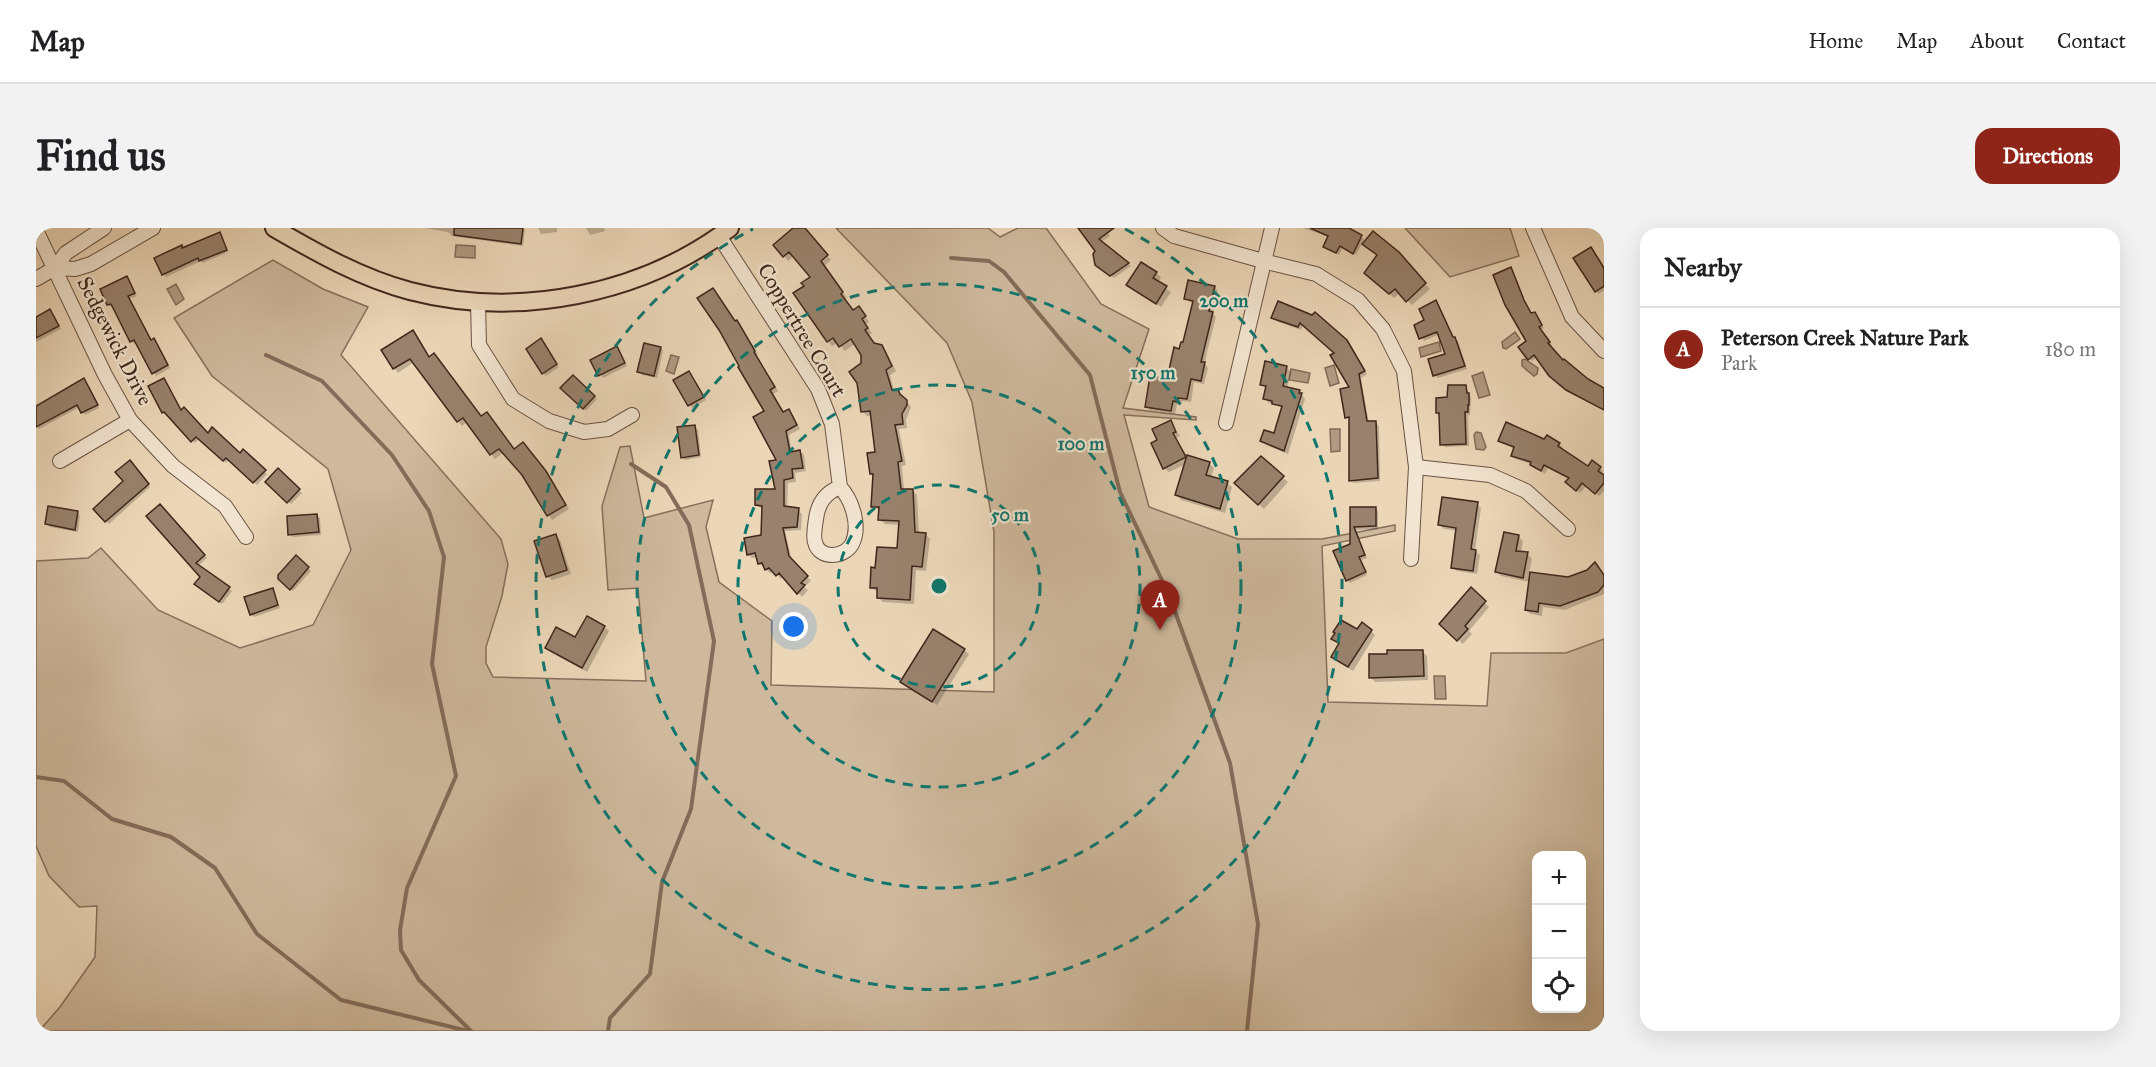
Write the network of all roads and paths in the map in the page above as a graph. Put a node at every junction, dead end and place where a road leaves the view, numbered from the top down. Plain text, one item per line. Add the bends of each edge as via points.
1 (104, 228) edge
2 (153, 228) edge
3 (274, 228) edge
4 (1163, 228) edge
5 (1272, 228) edge
6 (1533, 228) edge
7 (36, 230) edge
8 (724, 232) edge
9 (1263, 261) junction
10 (55, 268) junction
11 (36, 279) edge
12 (478, 302) junction
13 (1604, 351) edge
14 (632, 415) dead end
15 (130, 420) junction
16 (1226, 423) dead end
17 (60, 461) dead end
18 (1416, 467) junction
19 (840, 487) junction
20 (1568, 529) dead end
21 (246, 537) dead end
22 (1411, 560) dead end

1 - 10 street via 66,253
2 - 10 street via 91,264 75,269
3 - 12 main road via 358,272 409,290
4 - 9 street via 1174,236
5 - 9 street
6 - 13 street via 1572,317
7 - 10 street, Sedgewick Drive
8 - 12 main road via 676,262 598,291 544,299
8 - 19 street, Coppertree Court via 818,389 832,424
9 - 16 street
9 - 18 street via 1316,274 1358,300 1383,329 1404,371
10 - 11 street
10 - 15 street, Sedgewick Drive
12 - 14 street via 479,345 513,399 549,421 584,432 608,429
15 - 17 street
15 - 21 street, Sedgewick Drive via 173,466 225,506
18 - 20 street via 1490,475 1526,491
18 - 22 street
19 - 19 street, Coppertree Court via 819,504 816,518 815,543 826,555 840,554 854,537 851,504

